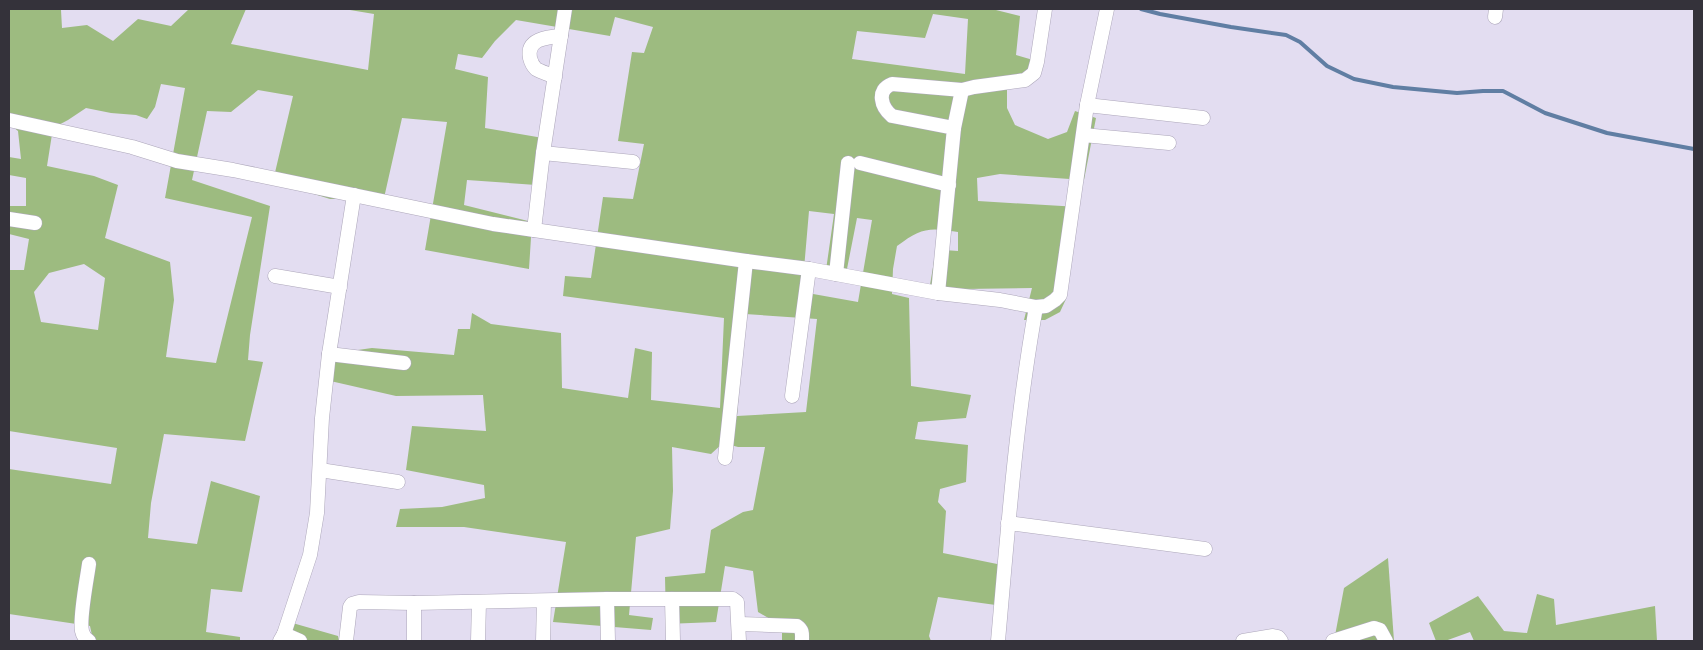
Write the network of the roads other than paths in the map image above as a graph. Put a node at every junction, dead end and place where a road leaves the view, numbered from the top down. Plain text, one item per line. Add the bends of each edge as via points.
1 (565, 9) edge
2 (1045, 9) edge
3 (1106, 9) edge
4 (561, 36) junction
5 (555, 77) junction
6 (962, 90) junction
7 (1087, 105) junction
8 (1204, 118) dead end
9 (9, 120) edge
10 (954, 128) junction
11 (1083, 135) junction
12 (1169, 142) dead end
13 (543, 153) junction
14 (633, 162) dead end
15 (949, 185) junction
16 (354, 195) junction
17 (9, 219) edge
18 (35, 223) dead end
19 (534, 230) junction
20 (746, 261) junction
21 (810, 269) junction
22 (836, 274) junction
23 (275, 276) dead end
24 (340, 287) junction
25 (938, 293) junction
26 (1036, 307) junction
27 (329, 354) junction
28 (404, 363) dead end
29 (792, 396) dead end
30 (725, 458) dead end
31 (320, 470) junction
32 (398, 482) dead end
33 (1008, 523) junction
34 (1205, 549) dead end
35 (89, 564) dead end
36 (607, 599) junction
37 (672, 599) junction
38 (544, 601) junction
39 (479, 602) junction
40 (414, 603) junction
41 (740, 624) junction
42 (282, 638) edge
43 (89, 641) edge
44 (300, 641) edge
45 (346, 641) edge
46 (414, 641) edge
47 (478, 641) edge
48 (543, 641) edge
49 (608, 641) edge
50 (673, 641) edge
51 (740, 641) edge
52 (802, 641) edge
53 (998, 641) edge
54 (1243, 641) edge
55 (1282, 641) edge
56 (1333, 641) edge
57 (1386, 641) edge

1 - 4 street
2 - 6 street via 1034,73 1025,80
3 - 7 street
4 - 5 street
4 - 5 street via 536,41 529,54 535,68
5 - 13 street
6 - 10 street
6 - 10 street via 892,84 882,92 886,112 892,116
7 - 8 street
7 - 11 street
9 - 16 street via 132,147 177,161
10 - 15 street
11 - 12 street
11 - 26 street via 1060,294 1046,306
13 - 14 street
13 - 19 street
15 - 22 street via 854,163
15 - 25 street
16 - 19 street
16 - 24 street
17 - 18 street
19 - 20 street
20 - 21 street
20 - 30 street
21 - 22 street
21 - 29 street
22 - 25 street
23 - 24 street
24 - 27 street
25 - 26 street
26 - 33 street via 1022,391
27 - 28 street
27 - 31 street
31 - 32 street
31 - 42 street via 318,513 310,555
33 - 34 street
33 - 53 street
35 - 43 street via 82,632
36 - 37 street
36 - 38 street
36 - 49 street
37 - 41 street via 733,599 737,602
37 - 50 street
38 - 39 street
38 - 48 street
39 - 40 street
39 - 47 street
40 - 45 street via 352,604
40 - 46 street
41 - 51 street
41 - 52 street via 797,626 801,629
42 - 44 street
54 - 55 street via 1273,636
56 - 57 street via 1374,628 1380,630

